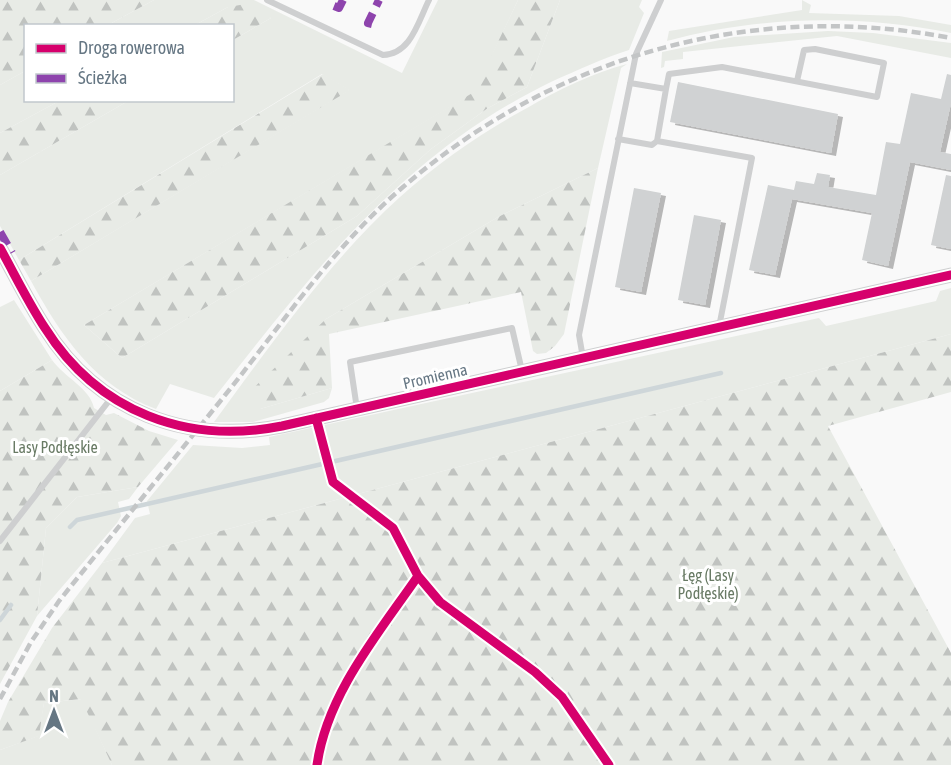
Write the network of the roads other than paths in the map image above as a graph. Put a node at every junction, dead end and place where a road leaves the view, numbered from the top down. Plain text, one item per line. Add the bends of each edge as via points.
1 (267, 0) edge
2 (429, 0) edge
3 (661, 0) edge
4 (797, 81) junction
5 (630, 82) junction
6 (666, 89) junction
7 (618, 139) junction
8 (657, 141) junction
9 (0, 248) edge
10 (951, 275) edge
11 (719, 328) junction
12 (583, 358) junction
13 (522, 372) junction
14 (112, 396) junction
15 (357, 409) junction
16 (316, 418) junction
17 (358, 502) dead end
18 (0, 542) edge

1 - 2 lane via 382,55 393,55 409,41
3 - 5 lane via 636,54
4 - 4 lane via 877,97 884,63 804,50
4 - 6 lane via 722,67 669,74
5 - 6 lane
5 - 7 lane
6 - 8 lane
7 - 8 lane via 652,145
7 - 12 lane via 579,335
8 - 11 lane via 752,158
9 - 14 street, Promienna via 45,329 74,365
10 - 11 street, Promienna
11 - 12 street, Promienna
12 - 13 street, Promienna
13 - 15 street, Promienna
13 - 15 lane via 512,328 350,362
14 - 16 street, Promienna via 154,419 210,432 262,430
14 - 18 lane
15 - 16 street, Promienna
16 - 17 lane via 333,482

